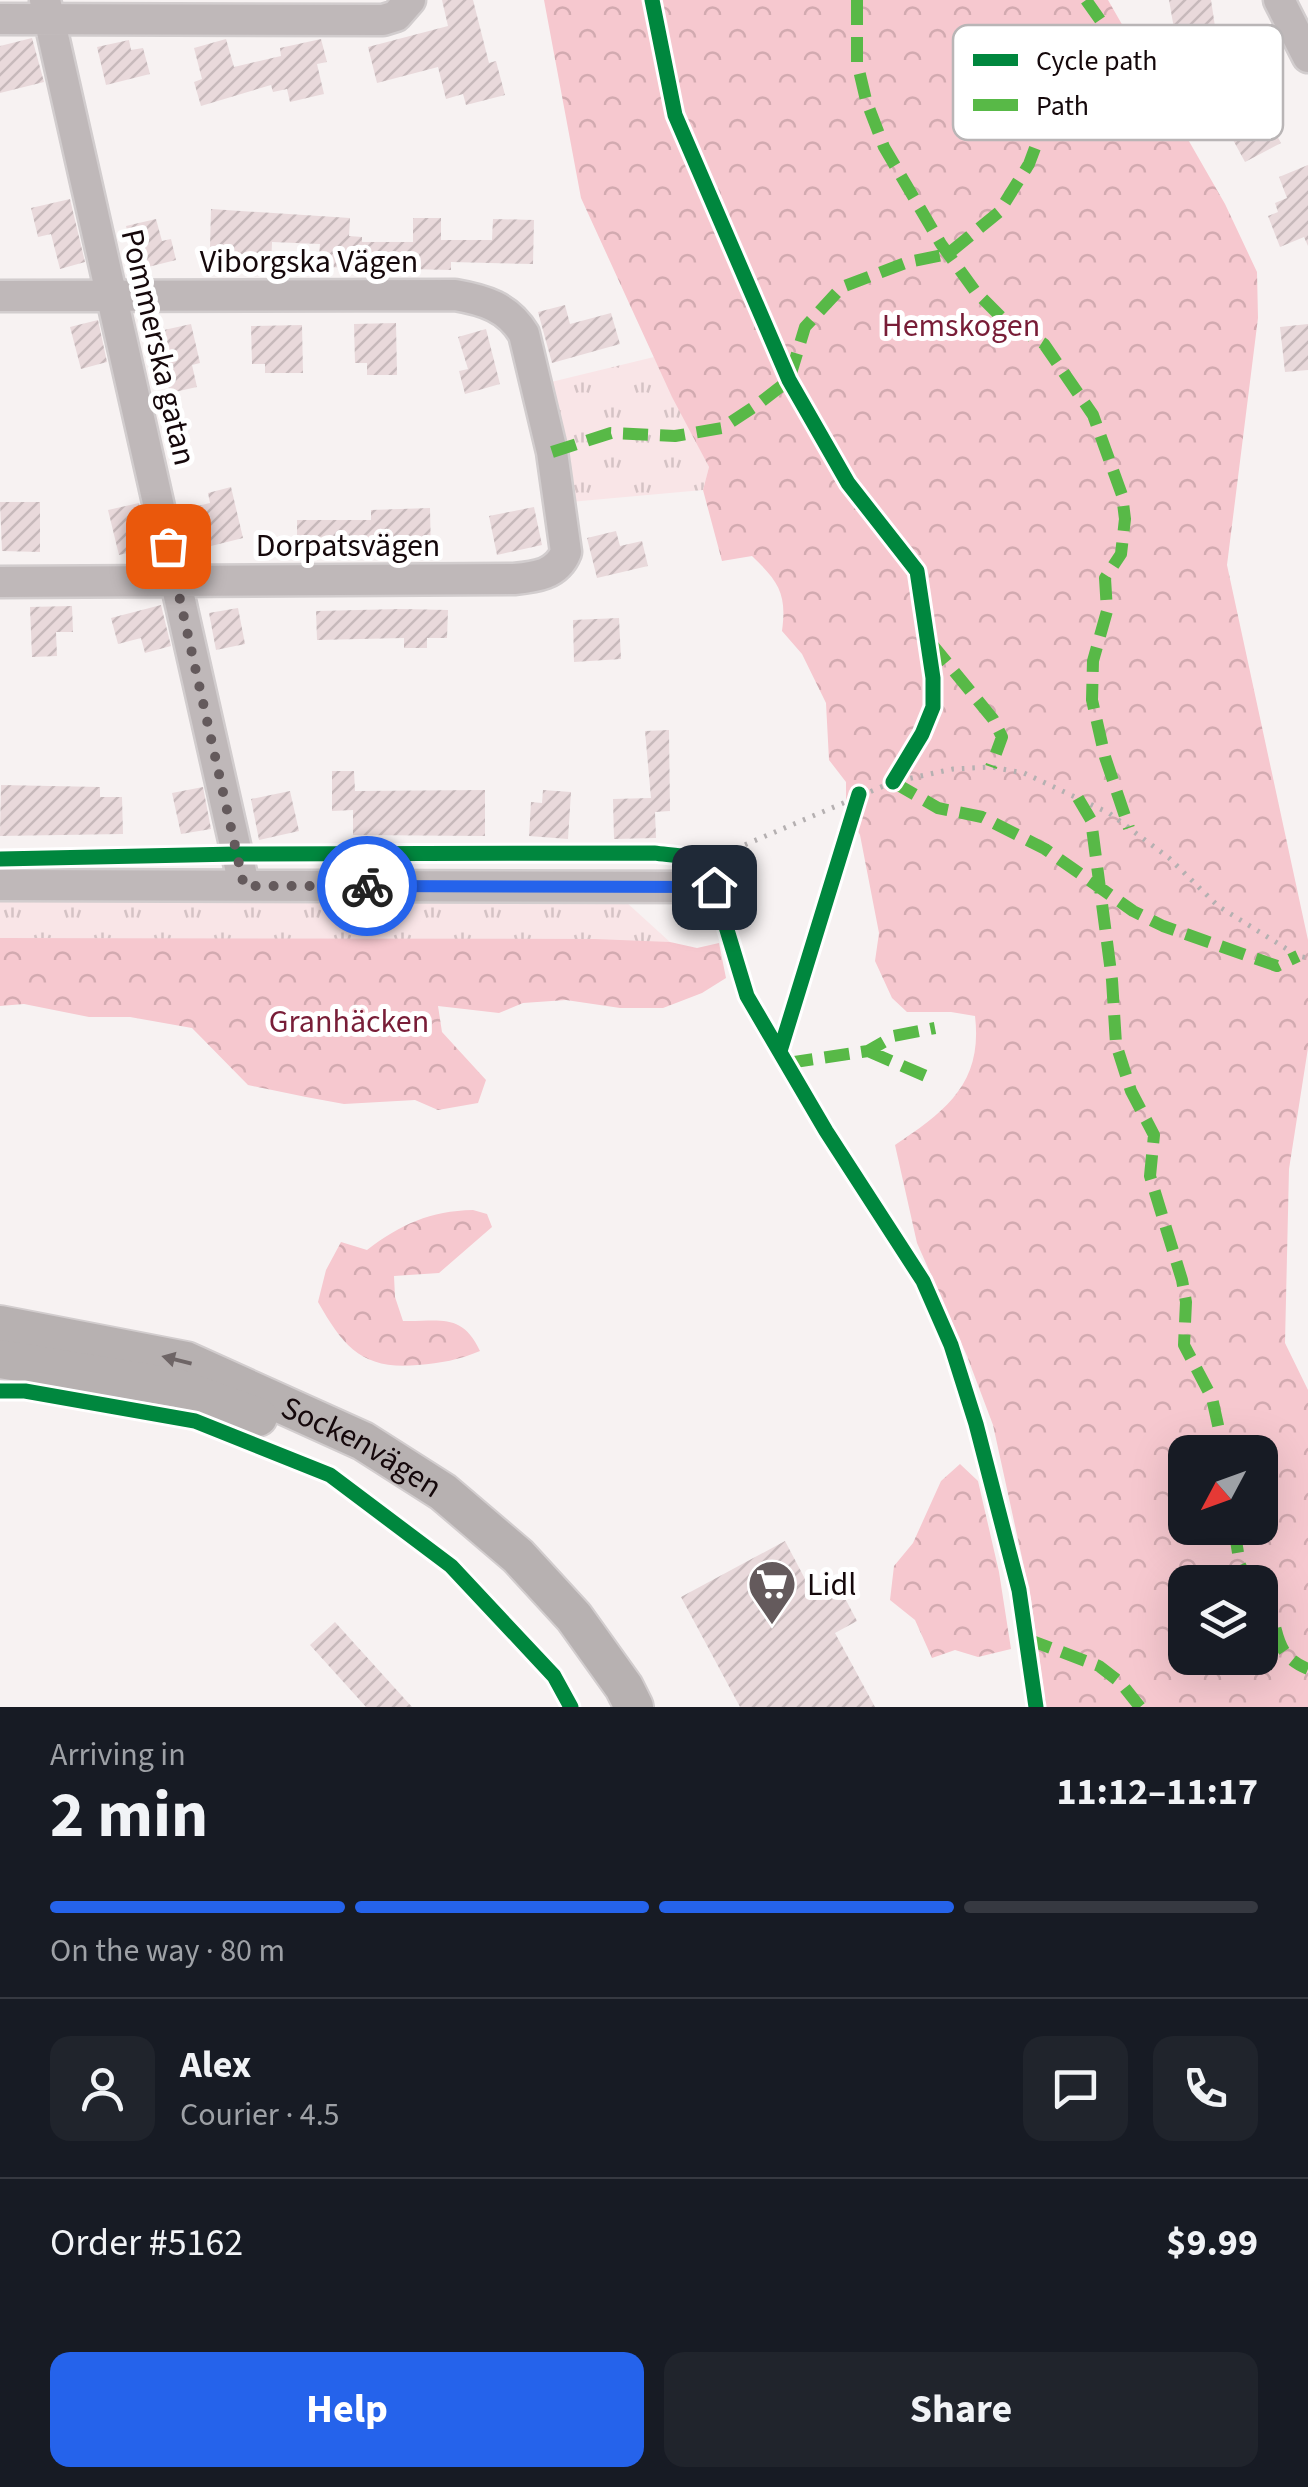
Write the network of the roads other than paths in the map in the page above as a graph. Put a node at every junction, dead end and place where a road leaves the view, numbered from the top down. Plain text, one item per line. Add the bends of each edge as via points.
1 (410, 0) edge
2 (1279, 0) edge
3 (48, 10) edge
4 (0, 19) edge
5 (1308, 57) edge
6 (0, 296) edge
7 (112, 296) junction
8 (566, 552) joint
9 (0, 582) edge
10 (176, 582) junction
11 (708, 870) road end
12 (0, 884) edge
13 (244, 886) junction
14 (0, 1325) edge
15 (0, 1358) edge
16 (607, 1707) edge
17 (634, 1707) edge

1 - 3 street via 383,20
2 - 5 street
3 - 4 street
3 - 7 street, Pommerska gatan
6 - 7 street, Viborgska Vägen
7 - 8 street, Viborgska Vägen via 456,295 497,306 524,334 552,452
7 - 10 street, Pommerska gatan
8 - 10 street, Dorpatsvägen via 540,577
9 - 10 street, Dorpatsvägen
10 - 13 street, Pommerska gatan
11 - 13 street
12 - 13 street
17 -> 14 main road, Sockenvägen via 574,1616 518,1556 443,1492 363,1441 186,1361
15 - 16 main road, Sockenvägen via 178,1388 368,1468 499,1570 559,1635

